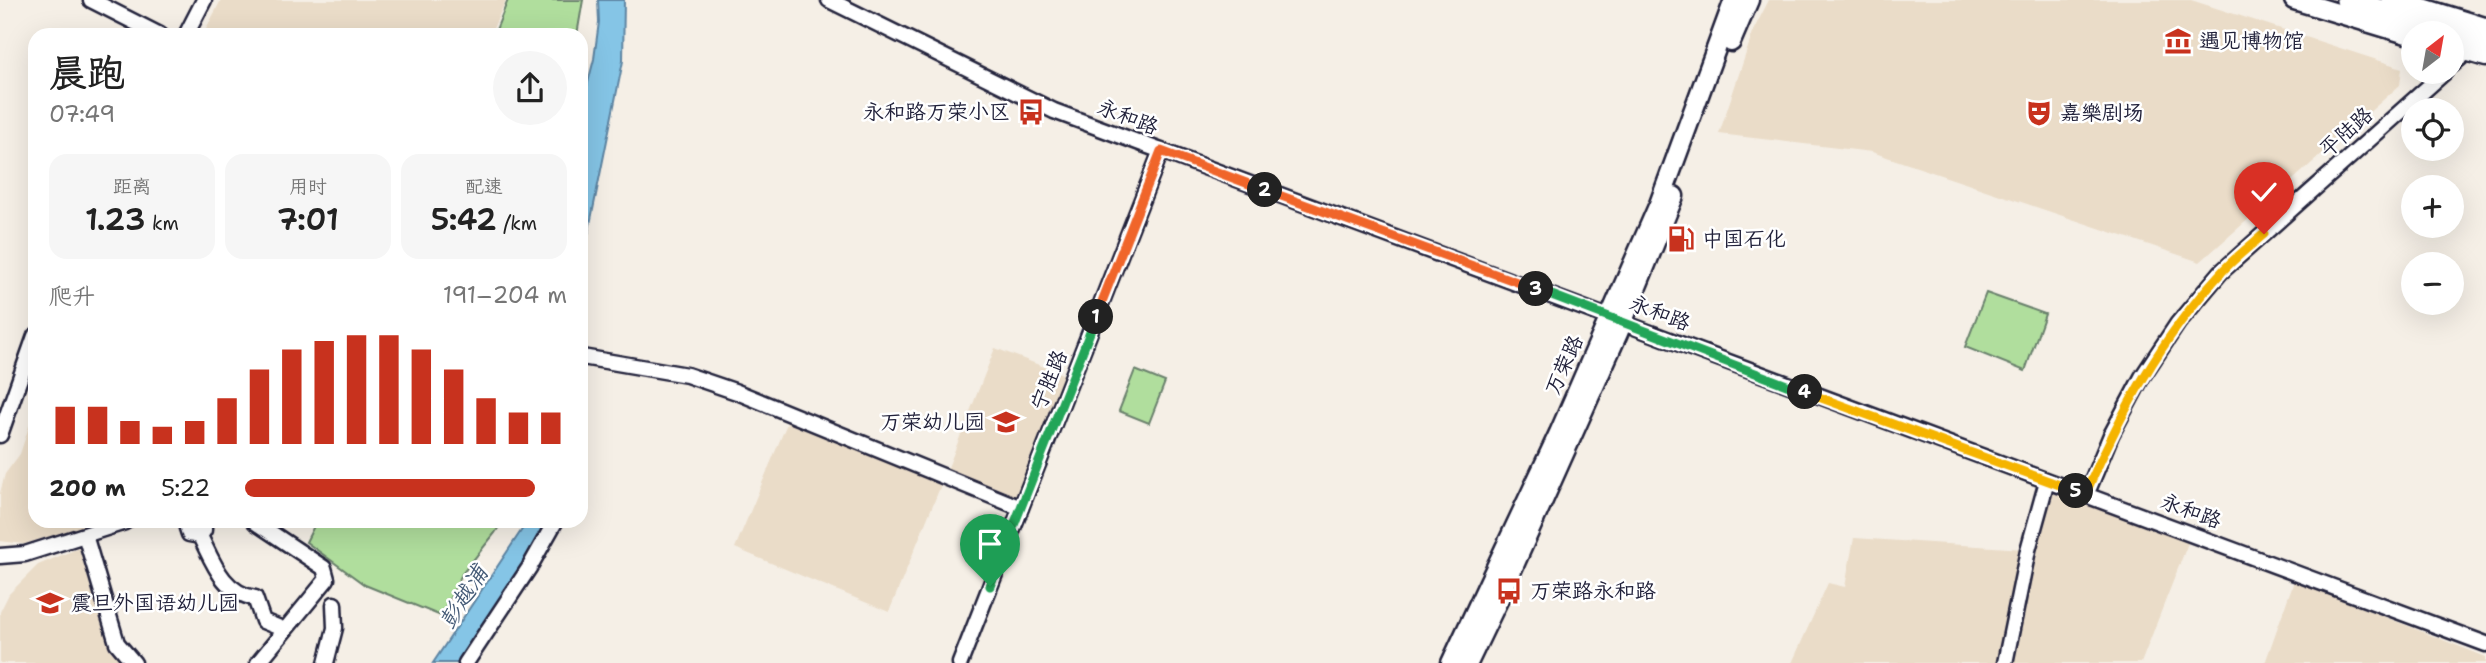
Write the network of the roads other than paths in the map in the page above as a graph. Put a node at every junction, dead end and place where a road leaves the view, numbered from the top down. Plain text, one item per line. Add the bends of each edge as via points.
1 (91, 0) edge
2 (204, 0) edge
3 (829, 0) edge
4 (1734, 0) edge
5 (1749, 0) edge
6 (2294, 0) edge
7 (2347, 0) edge
8 (2392, 0) edge
9 (2428, 0) edge
10 (2486, 19) edge
11 (2411, 21) edge
12 (146, 28) edge
13 (190, 28) edge
14 (2401, 32) edge
15 (2478, 46) edge
16 (2432, 84) edge
17 (1161, 151) junction
18 (1617, 319) junction
19 (28, 356) edge
20 (588, 358) edge
21 (0, 435) edge
22 (2047, 481) junction
23 (2085, 495) junction
24 (1021, 508) junction
25 (107, 528) edge
26 (188, 528) edge
27 (264, 528) edge
28 (552, 528) edge
29 (202, 529) edge
30 (85, 535) junction
31 (0, 556) edge
32 (334, 604) dead end
33 (285, 630) junction
34 (2486, 644) edge
35 (134, 663) edge
36 (258, 663) edge
37 (326, 663) edge
38 (466, 663) edge
39 (960, 663) edge
40 (1451, 663) edge
41 (1468, 663) edge
42 (2005, 663) edge

1 - 12 street
2 - 13 street
3 - 17 street, 永和路 via 1035,103
4 - 18 main road, 万荣路
5 - 18 main road, 万荣路 via 1661,229
6 - 14 main road
7 - 11 highway
8 - 15 highway
9 - 10 main road
16 - 23 street, 平陆路 via 2221,272 2178,323 2143,377
17 - 18 street, 永和路
17 - 24 street, 宁胜路
18 - 22 street, 永和路
18 - 40 main road, 万荣路
18 - 41 main road, 万荣路
19 - 21 street
20 - 24 street via 687,375 737,392
22 - 23 street, 永和路
22 - 42 street
23 - 34 street, 永和路
24 - 39 street, 宁胜路
25 - 30 street
26 - 29 street via 189,534
27 - 33 street via 324,568 327,579
28 - 38 street
29 - 33 street via 222,580 241,596 255,598 263,621
30 - 31 street via 25,554
30 - 35 street via 112,610 117,643
32 - 37 street via 335,628
33 - 36 street

